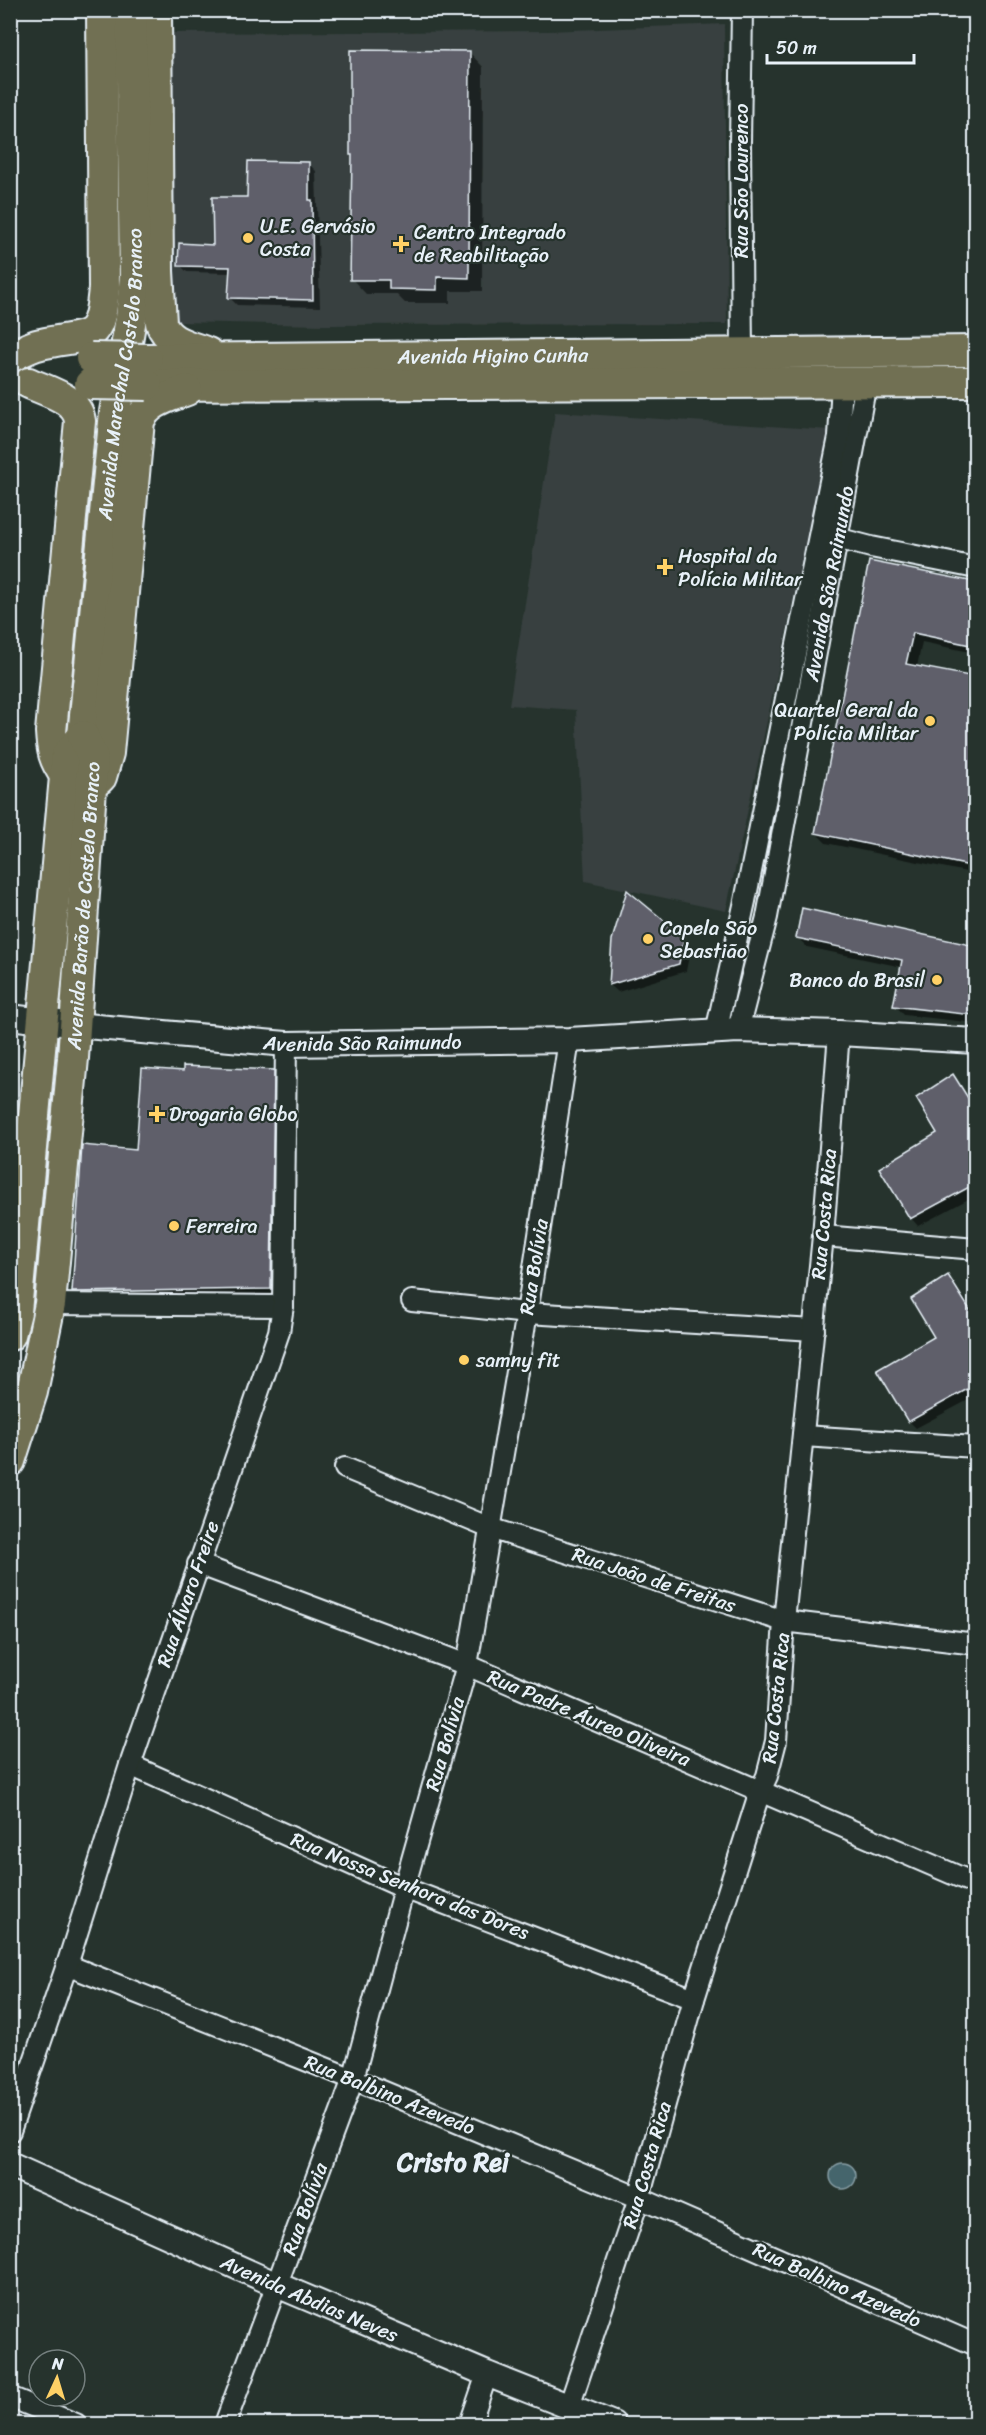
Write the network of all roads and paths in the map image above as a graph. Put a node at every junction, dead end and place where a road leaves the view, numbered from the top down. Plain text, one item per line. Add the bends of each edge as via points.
1 (102, 10) edge
2 (131, 10) edge
3 (156, 10) edge
4 (742, 10) edge
5 (975, 351) edge
6 (742, 352) junction
7 (10, 357) edge
8 (222, 358) junction
9 (90, 371) junction
10 (147, 372) junction
11 (854, 382) junction
12 (975, 382) edge
13 (20, 383) edge
14 (201, 384) junction
15 (828, 536) junction
16 (975, 568) edge
17 (83, 736) joint
18 (78, 780) junction
19 (10, 1017) edge
20 (42, 1020) junction
21 (75, 1025) junction
22 (727, 1031) junction
23 (839, 1033) junction
24 (569, 1040) junction
25 (975, 1041) edge
26 (286, 1044) junction
27 (19, 1191) edge
28 (823, 1236) junction
29 (975, 1249) edge
30 (412, 1301) dead end
31 (50, 1304) junction
32 (284, 1306) junction
33 (527, 1313) junction
34 (814, 1330) junction
35 (10, 1335) edge
36 (803, 1436) junction
37 (975, 1447) edge
38 (10, 1461) edge
39 (345, 1468) dead end
40 (490, 1528) junction
41 (198, 1564) junction
42 (784, 1621) junction
43 (975, 1644) edge
44 (467, 1665) junction
45 (130, 1765) junction
46 (760, 1791) junction
47 (975, 1884) edge
48 (404, 1888) junction
49 (67, 1965) junction
50 (694, 1999) junction
51 (353, 2079) junction
52 (10, 2131) edge
53 (10, 2165) edge
54 (639, 2198) junction
55 (277, 2284) junction
56 (975, 2345) edge
57 (487, 2374) junction
58 (10, 2397) edge
59 (577, 2414) edge
60 (76, 2424) edge
61 (225, 2424) edge
62 (470, 2424) edge
63 (613, 2424) edge

1 - 7 main road via 102,314 94,330 84,337 39,344
2 - 17 main road, Avenida Marechal Castelo Branco via 135,276 115,412
3 - 8 main road via 161,323 166,334 177,341
4 - 6 street, Rua São Lourenco
5 - 6 main road, Avenida Higino Cunha
6 - 8 main road, Avenida Higino Cunha
7 - 9 main road, Avenida Higino Cunha
8 - 10 main road, Avenida Higino Cunha
9 - 10 main road, Avenida Higino Cunha, bridge
9 - 13 main road, Avenida Higino Cunha
10 - 14 main road, Avenida Higino Cunha
11 - 12 main road, Avenida Higino Cunha
11 - 14 main road, Avenida Higino Cunha
11 - 15 street, Avenida São Raimundo via 839,437
13 - 18 main road via 74,404 80,421 51,732 56,762
14 - 18 main road via 147,407 139,421 108,753 101,777
15 - 16 street
15 - 22 street, Avenida São Raimundo via 745,901
17 - 18 main road, Avenida Barão de Castelo Branco via 67,755
18 - 20 main road, Avenida Barão de Castelo Branco
18 - 21 main road, Avenida Barão de Castelo Branco
19 - 20 street, Avenida São Raimundo
20 - 21 street, Avenida São Raimundo
20 - 27 main road, Avenida Barão de Castelo Branco
21 - 26 street, Avenida São Raimundo
21 - 31 main road, Avenida Barão de Castelo Branco
22 - 23 street, Avenida São Raimundo
22 - 24 street, Avenida São Raimundo
23 - 25 street, Avenida São Raimundo
23 - 28 street, Rua Costa Rica
24 - 26 street, Avenida São Raimundo
24 - 33 street, Rua Bolívia
26 - 32 street, Rua Álvaro Freire
27 - 35 main road, Avenida Barão de Castelo Branco via 16,1312
28 - 29 street
28 - 34 street, Rua Costa Rica
30 - 33 street
31 - 32 street
31 - 38 main road, Avenida Barão de Castelo Branco via 32,1392
32 - 41 street, Rua Álvaro Freire via 279,1332
33 - 34 street
33 - 40 street, Rua Bolívia
34 - 36 street, Rua Costa Rica
36 - 37 street
36 - 42 street, Rua Costa Rica
39 - 40 street, Rua João de Freitas
40 - 42 street, Rua João de Freitas
40 - 44 street, Rua Bolívia
41 - 44 street, Rua Padre Áureo Oliveira
41 - 45 street, Rua Álvaro Freire
42 - 43 street, Rua João de Freitas
42 - 46 street, Rua Costa Rica via 776,1741
44 - 46 street, Rua Padre Áureo Oliveira
44 - 48 street, Rua Bolívia
45 - 48 street, Rua Nossa Senhora das Dores
45 - 49 street, Rua Álvaro Freire
46 - 47 street, Rua Padre Áureo Oliveira
46 - 50 street, Rua Costa Rica
48 - 50 street, Rua Nossa Senhora das Dores
48 - 51 street, Rua Bolívia
49 - 51 street, Rua Balbino Azevedo
49 - 52 street, Rua Álvaro Freire
50 - 54 street, Rua Costa Rica
51 - 54 street, Rua Balbino Azevedo
51 - 55 street, Rua Bolívia
53 - 55 street, Avenida Abdias Neves
54 - 56 street, Rua Balbino Azevedo
54 - 59 street, Rua Costa Rica
55 - 57 street, Avenida Abdias Neves
55 - 61 street, Rua Bolívia
57 - 59 street, Avenida Abdias Neves
57 - 62 street
58 - 60 street
59 - 63 street, Avenida Abdias Neves

